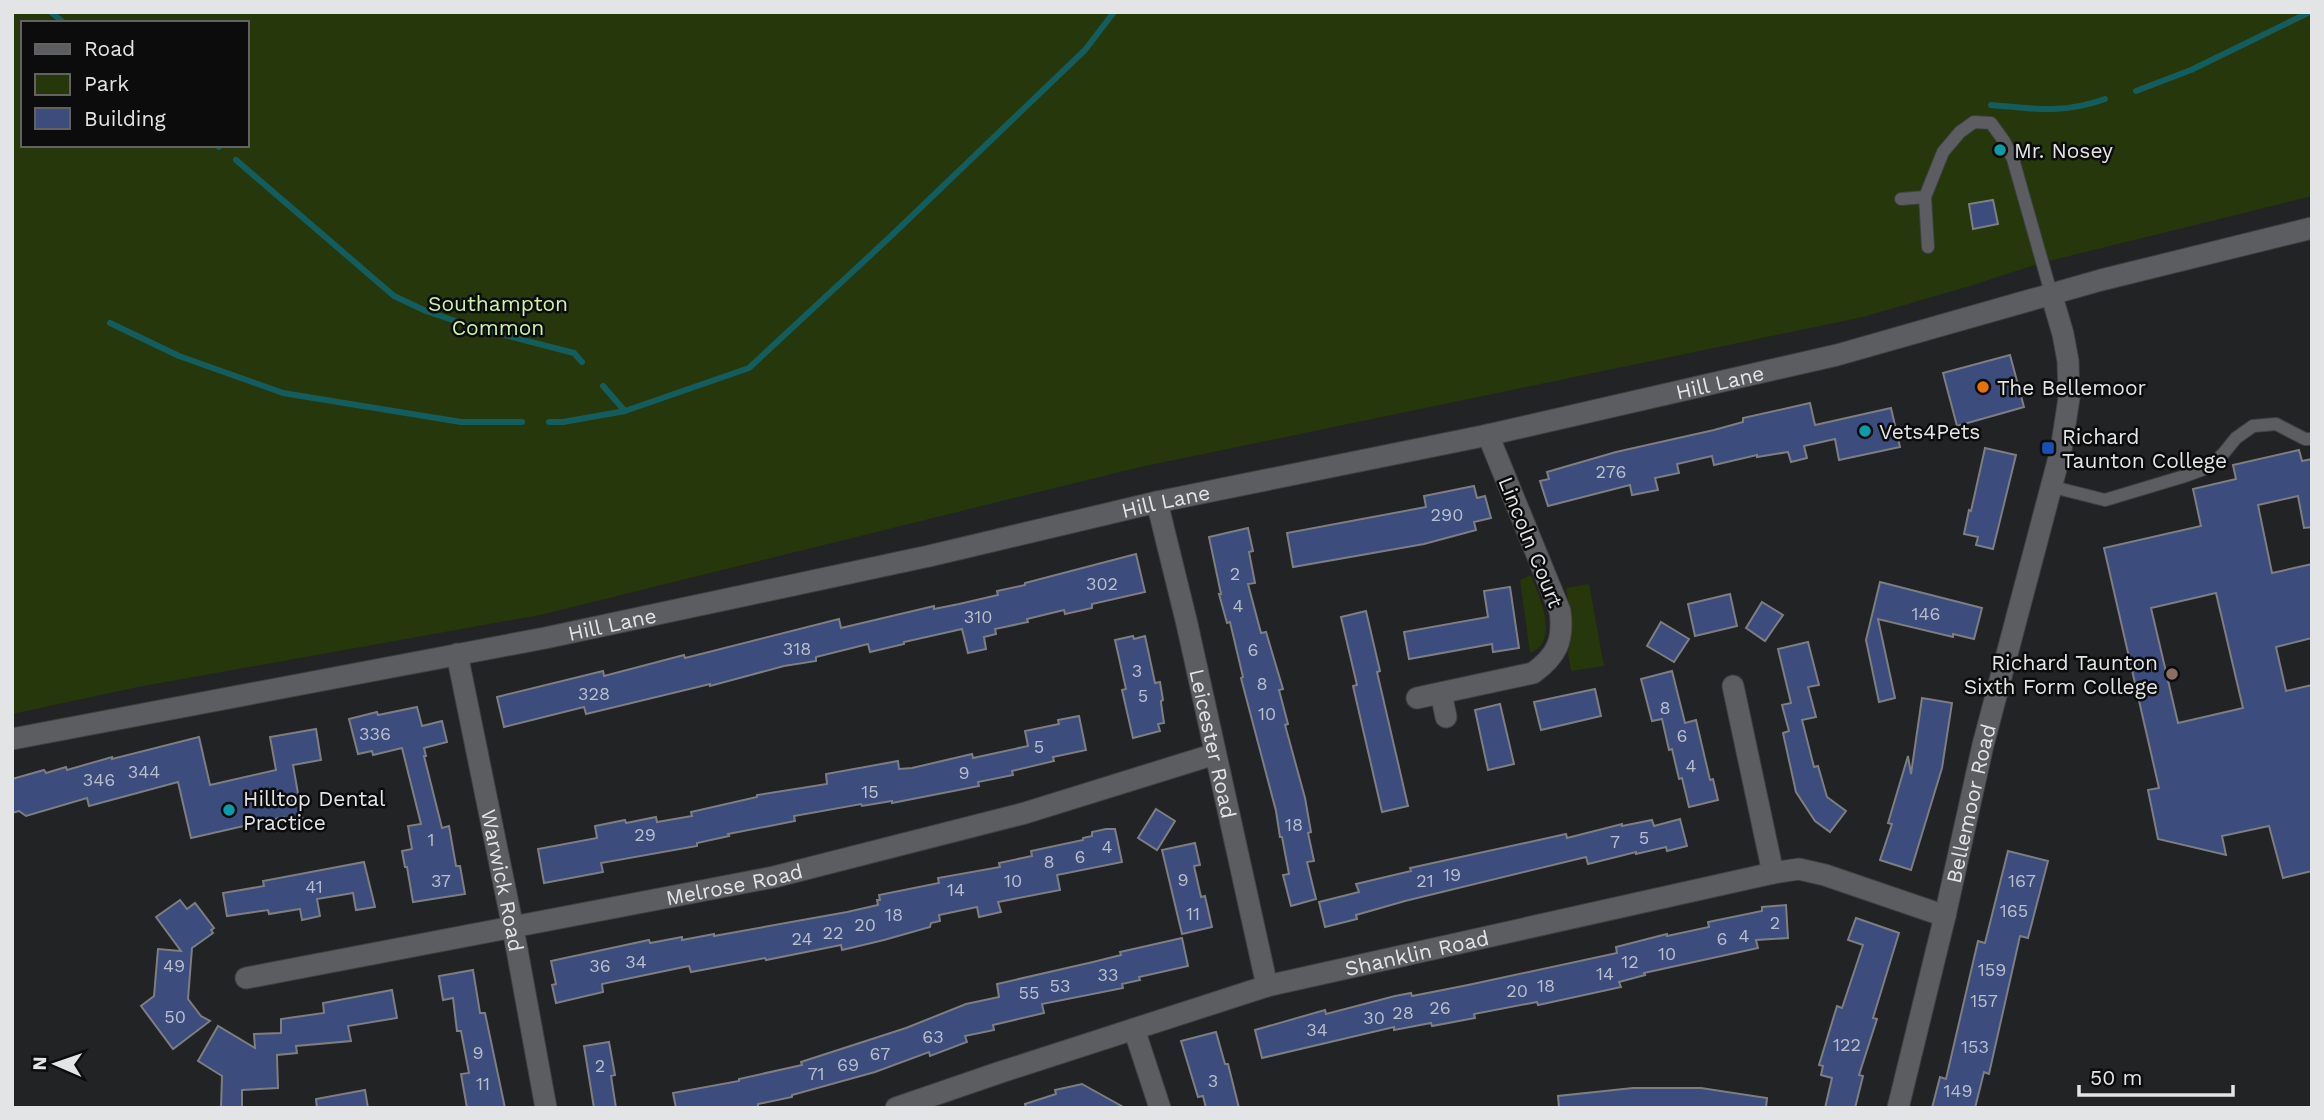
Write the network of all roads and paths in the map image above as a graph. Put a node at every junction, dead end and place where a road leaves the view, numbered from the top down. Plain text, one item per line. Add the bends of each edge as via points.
1 (1925, 197) junction
2 (1901, 199) dead end
3 (2312, 228) edge
4 (1928, 247) dead end
5 (2051, 293) junction
6 (1488, 435) junction
7 (2312, 439) edge
8 (2053, 487) junction
9 (1157, 502) junction
10 (457, 654) junction
11 (1733, 686) dead end
12 (1441, 693) junction
13 (1417, 698) dead end
14 (1446, 717) dead end
15 (12, 738) edge
16 (1215, 754) junction
17 (1773, 873) junction
18 (1945, 916) junction
19 (513, 928) junction
20 (246, 978) dead end
21 (1268, 986) junction
22 (1134, 1028) junction
23 (547, 1108) edge
24 (896, 1108) edge
25 (1160, 1108) edge
26 (1898, 1108) edge

1 - 2 lane
1 - 4 lane
1 - 5 lane via 1943,152 1960,132 1975,122 1991,123 2013,159
3 - 5 street, Hill Lane
5 - 6 street, Hill Lane via 1837,355
5 - 8 street, Bellemoor Road via 2063,334 2069,384
6 - 9 street, Hill Lane
6 - 12 street, Lincoln Court via 1562,625 1554,654 1533,673
7 - 8 lane via 2276,424 2253,426 2207,468 2185,476 2105,500
8 - 18 street, Bellemoor Road via 1983,745
9 - 10 street, Hill Lane via 929,556
9 - 16 street, Leicester Road
10 - 15 street, Hill Lane
10 - 19 street, Warwick Road
11 - 17 street
12 - 13 street, Lincoln Court
12 - 14 street
16 - 19 street, Melrose Road via 1025,813 774,877
16 - 21 street, Leicester Road
17 - 18 street, Shanklin Road via 1799,869 1825,874
17 - 21 street, Shanklin Road
18 - 26 street, Bellemoor Road
19 - 20 street, Melrose Road
19 - 23 street, Warwick Road
21 - 22 street, Shanklin Road
22 - 24 street, Shanklin Road
22 - 25 street

